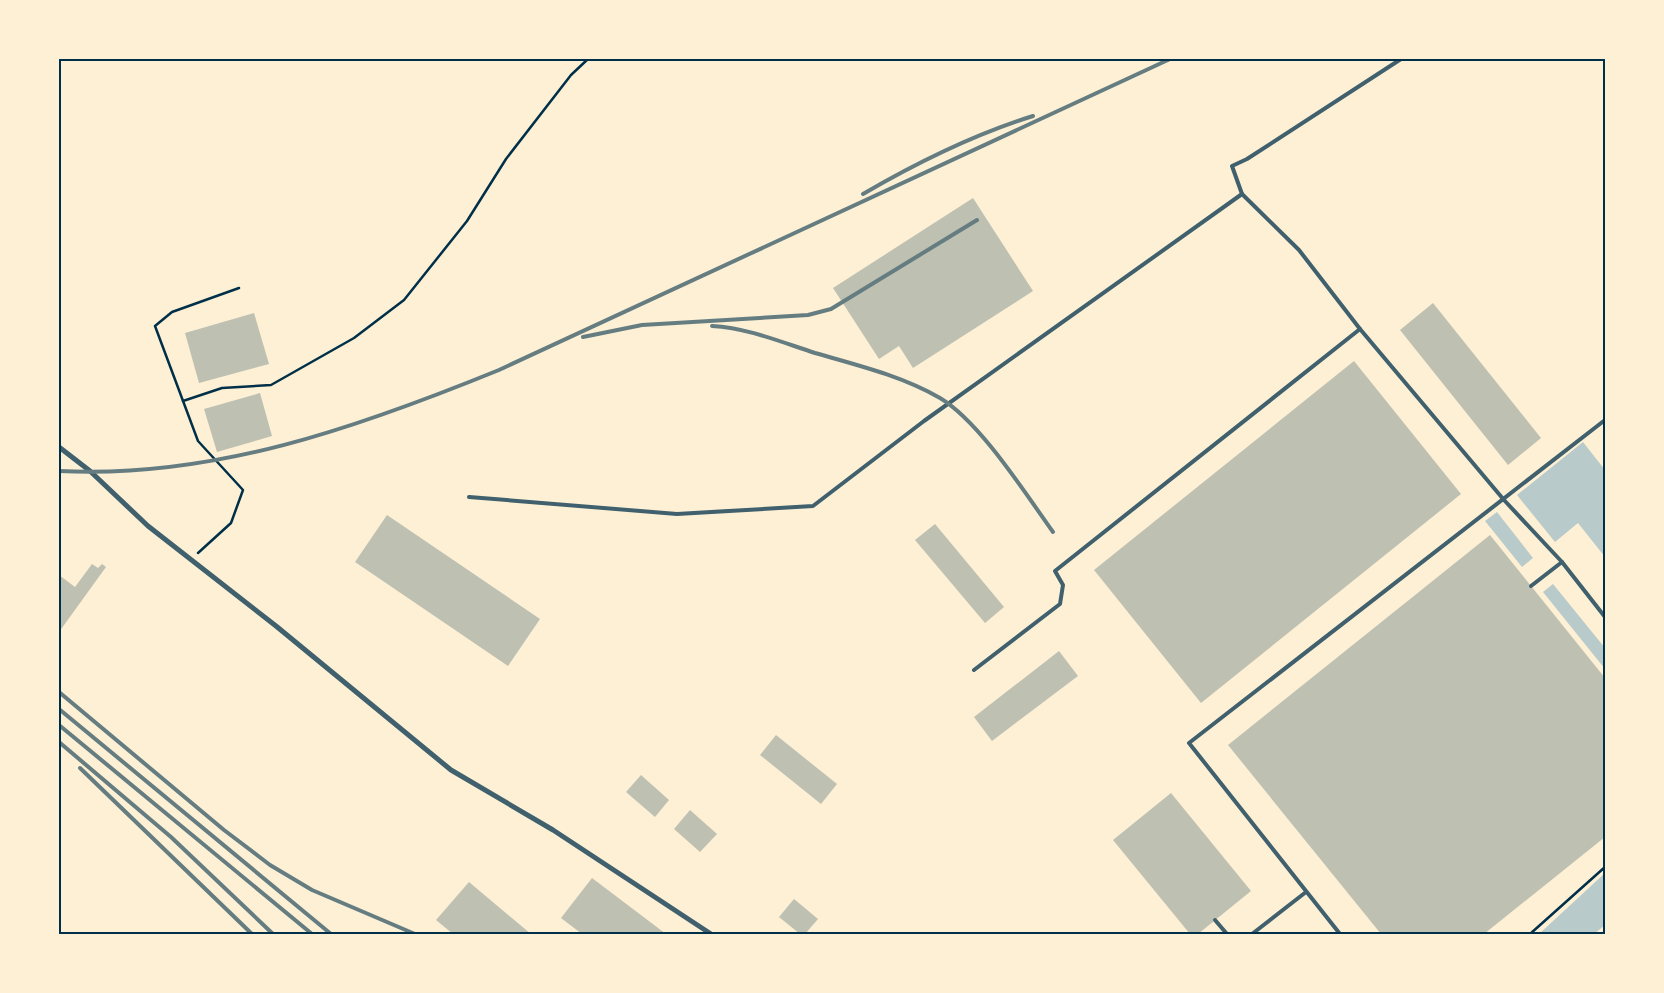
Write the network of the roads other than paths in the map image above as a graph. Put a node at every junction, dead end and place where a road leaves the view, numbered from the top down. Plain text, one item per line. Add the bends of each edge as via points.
1 (1401, 59) edge
2 (1242, 194) junction
3 (1360, 329) junction
4 (1605, 420) edge
5 (59, 447) edge
6 (469, 497) dead end
7 (1504, 500) junction
8 (1562, 562) junction
9 (1530, 586) dead end
10 (1605, 617) edge
11 (974, 670) dead end
12 (1306, 892) junction
13 (1215, 920) dead end
14 (711, 934) edge
15 (1227, 934) edge
16 (1252, 934) edge
17 (1340, 934) edge

1 - 2 lane via 1232,166
2 - 3 lane via 1299,250
2 - 6 lane via 924,421 814,506 676,514
3 - 7 lane
3 - 11 lane via 1055,571 1063,585 1060,604
4 - 7 lane
5 - 14 street via 90,471 148,526 451,770 553,830
7 - 8 lane
7 - 12 lane via 1189,743
8 - 9 lane
8 - 10 lane
12 - 16 lane
12 - 17 lane
13 - 15 lane

